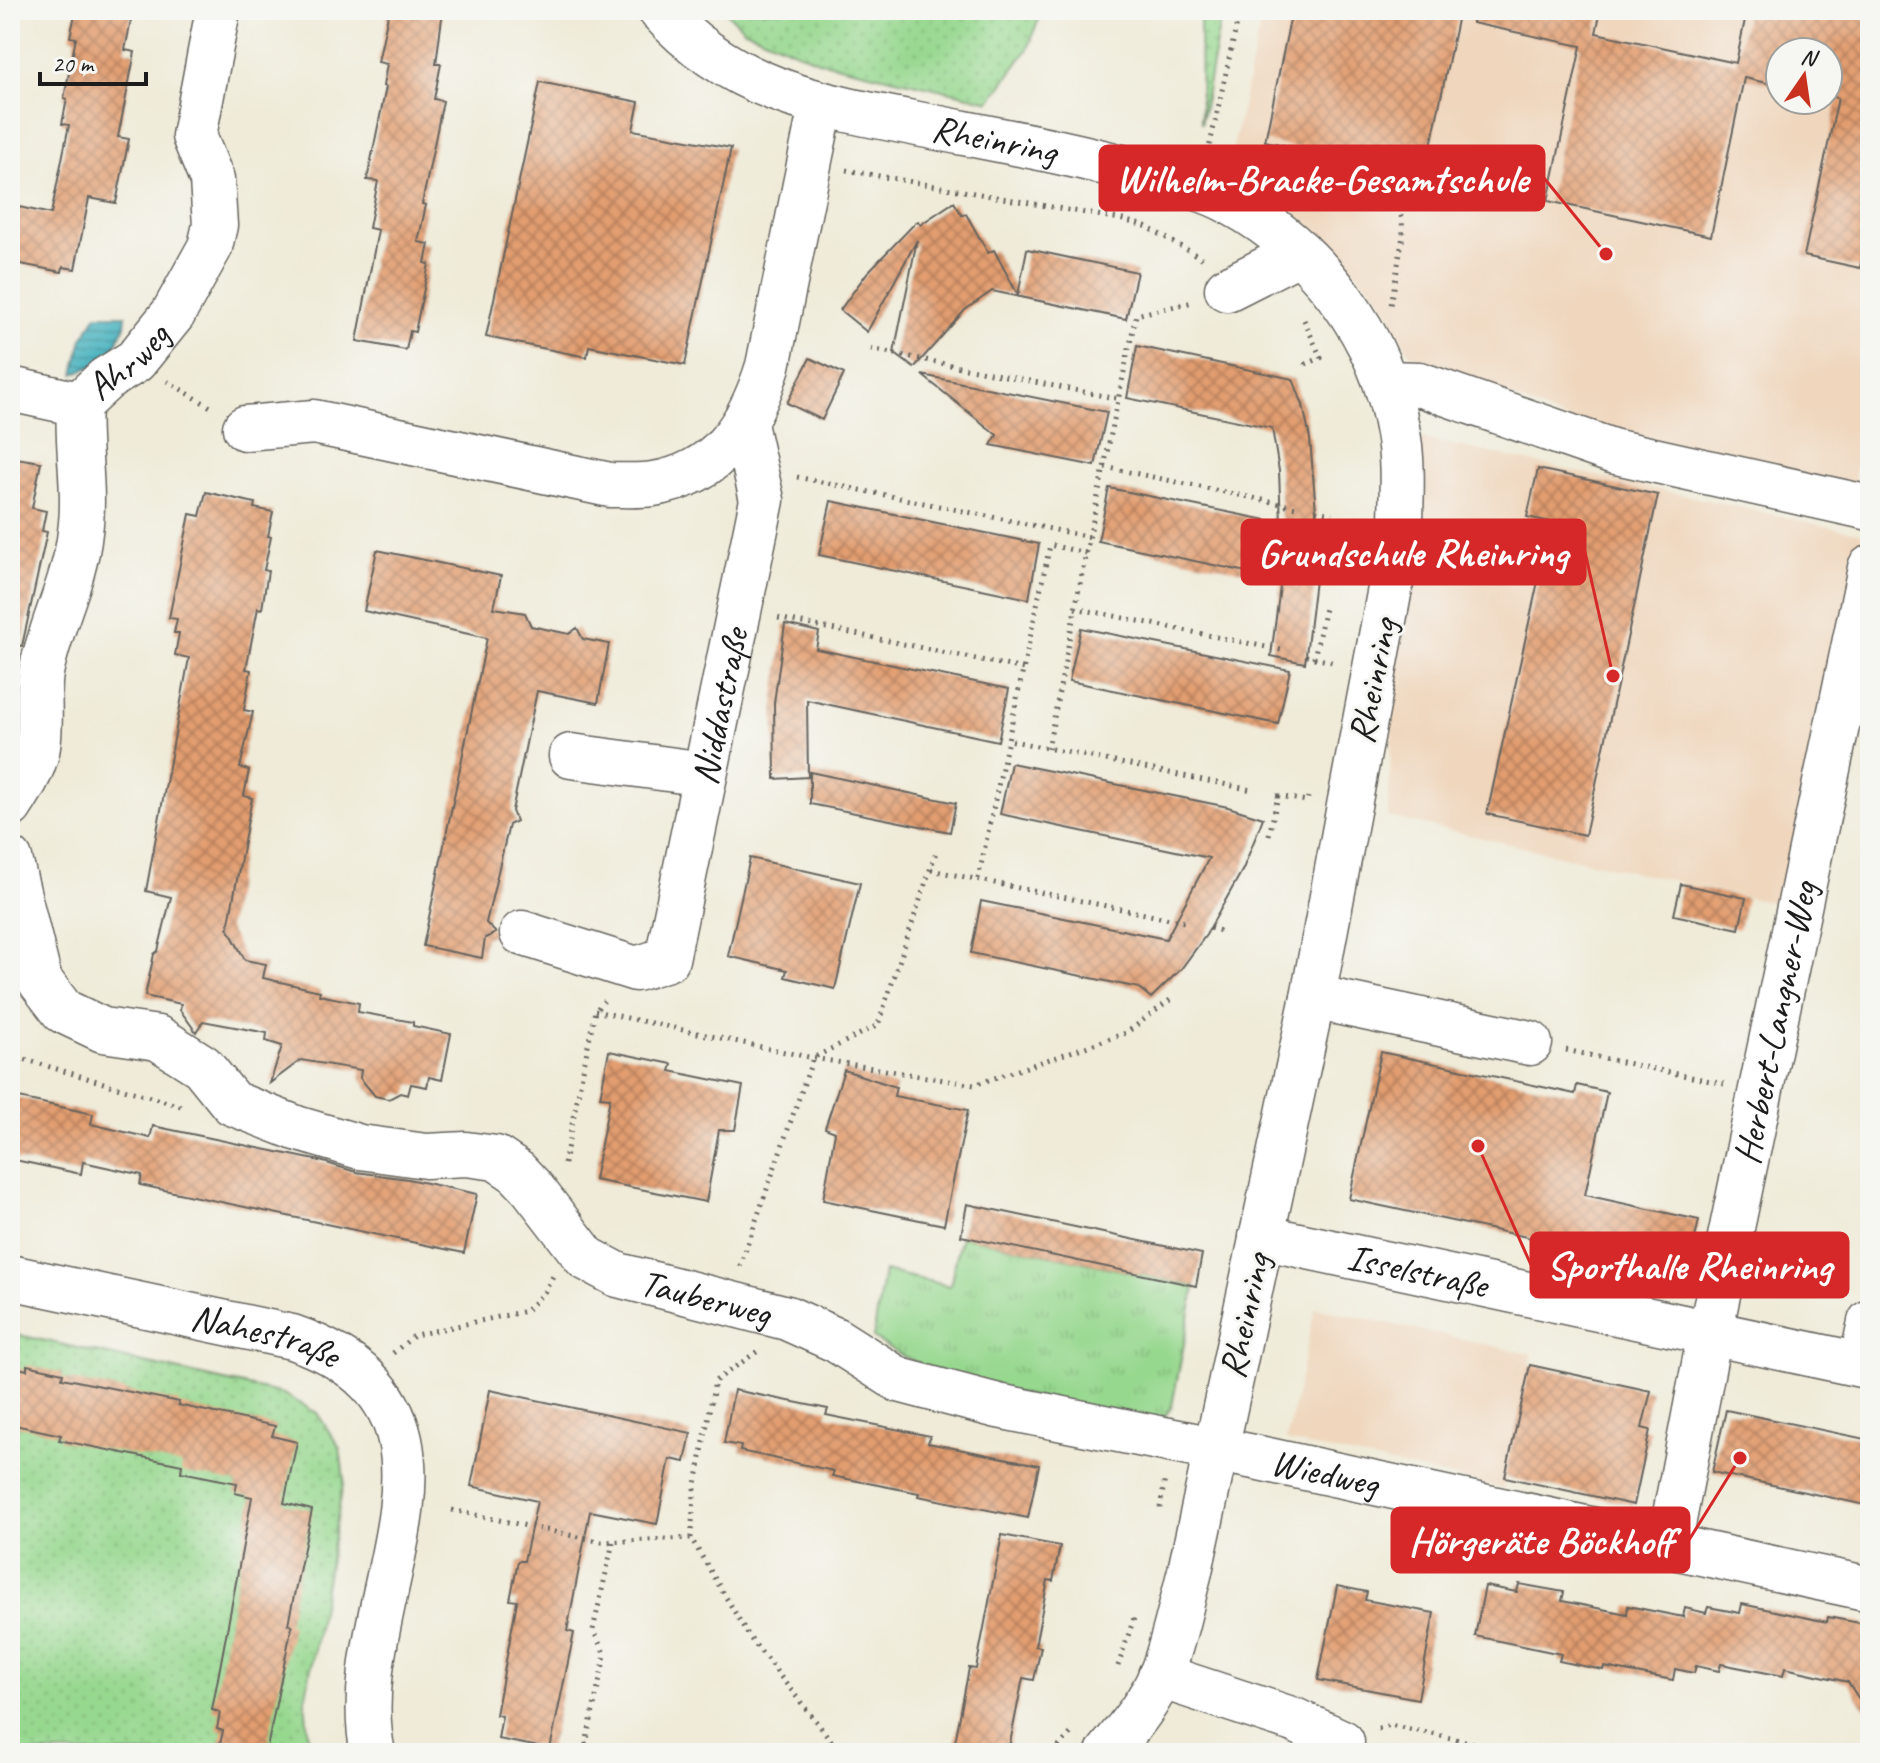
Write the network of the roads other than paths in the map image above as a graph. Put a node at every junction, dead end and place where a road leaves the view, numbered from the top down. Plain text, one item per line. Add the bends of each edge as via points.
1 (218, 10) edge
2 (660, 10) edge
3 (821, 106) junction
4 (1300, 252) junction
5 (1230, 287) road end
6 (1384, 377) junction
7 (10, 389) edge
8 (79, 404) junction
9 (745, 424) junction
10 (245, 428) road end
11 (1870, 508) edge
12 (1870, 568) edge
13 (571, 756) dead end
14 (705, 774) junction
15 (10, 806) edge
16 (10, 859) edge
17 (522, 933) dead end
18 (1313, 997) junction
19 (1530, 1043) road end
20 (1261, 1237) junction
21 (10, 1277) edge
22 (1870, 1322) edge
23 (1710, 1333) junction
24 (1215, 1449) junction
25 (1669, 1546) junction
26 (1870, 1589) edge
27 (1160, 1676) junction
28 (1342, 1742) road end
29 (373, 1753) edge
30 (1108, 1753) edge

1 - 8 street, Ahrweg via 194,136 212,180 215,225 210,247 173,314 135,361
2 - 3 street, Rheinring via 710,56 753,80
3 - 4 street, Rheinring via 1100,160 1197,188 1216,184
3 - 9 street via 768,366
4 - 5 street
4 - 6 street, Rheinring via 1340,298
6 - 11 street via 1419,384 1612,451
6 - 18 street, Rheinring via 1398,433 1401,530
7 - 8 street
8 - 15 street, Ahrweg via 81,532 49,634 37,750
9 - 10 street via 699,469 654,484 610,485 314,422
9 - 14 street, Niddastraße via 762,500
12 - 23 street, Herbert-Langner-Weg
13 - 14 street
14 - 17 street, Niddastraße via 667,959 636,969
16 - 24 street, Tauberweg via 40,981 63,1011 103,1030 158,1038 202,1066 232,1103 360,1147 496,1158 517,1172 586,1258 618,1275 787,1318 836,1340 899,1380 998,1406
18 - 19 street
18 - 20 street, Rheinring
20 - 23 street, Isselstraße
20 - 24 street, Rheinring
21 - 29 street, Nahestraße via 319,1346 343,1359 381,1394 401,1438 404,1495 373,1641 368,1697
22 - 23 street, Isselstraße via 1861,1365
23 - 25 street, Herbert-Langner-Weg
24 - 25 street, Wiedweg
24 - 27 street, Rheinring via 1190,1571
25 - 26 street, Wiedweg
27 - 28 street via 1294,1720
27 - 30 street, Rheinring

